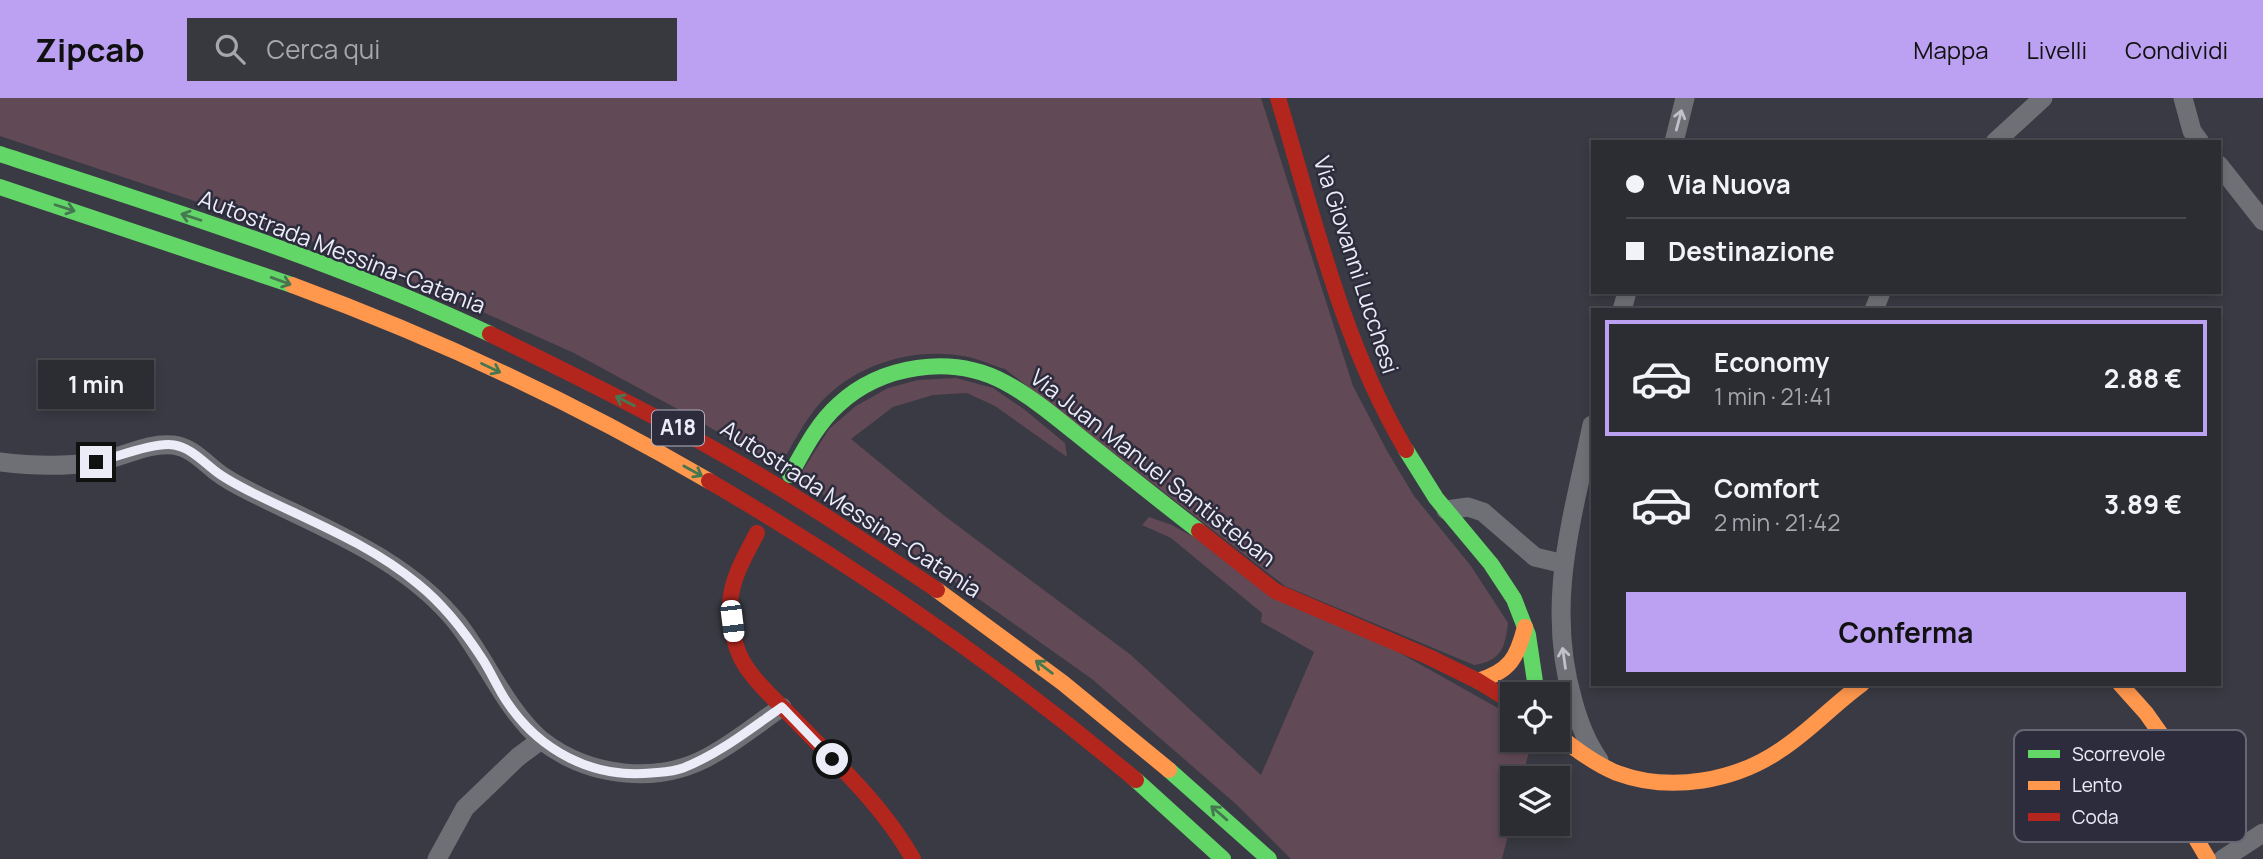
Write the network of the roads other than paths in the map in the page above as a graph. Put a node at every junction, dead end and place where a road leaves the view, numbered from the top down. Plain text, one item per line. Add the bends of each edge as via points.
1 (1278, 98) edge
2 (1685, 98) edge
3 (2043, 98) edge
4 (2183, 98) edge
5 (1674, 140) edge
6 (1997, 140) edge
7 (2199, 140) edge
8 (0, 154) edge
9 (2221, 168) edge
10 (0, 187) edge
11 (2263, 220) edge
12 (1591, 437) edge
13 (1589, 461) edge
14 (0, 462) edge
15 (790, 475) dead end
16 (1446, 510) junction
17 (757, 533) dead end
18 (1564, 564) junction
19 (1525, 627) junction
20 (1478, 681) junction
21 (1536, 682) edge
22 (1859, 686) edge
23 (2122, 686) edge
24 (1500, 695) edge
25 (782, 707) junction
26 (1581, 728) junction
27 (2158, 730) edge
28 (541, 740) junction
29 (1570, 744) edge
30 (1577, 750) junction
31 (1603, 767) junction
32 (2263, 833) edge
33 (2198, 842) edge
34 (437, 859) edge
35 (913, 859) edge
36 (1223, 859) edge
37 (1269, 859) edge
38 (2208, 859) edge
39 (2222, 859) edge

1 - 16 main road, Via Giovanni Lucchesi via 1363,369 1385,415
5 -> 2 street
3 - 6 street
4 - 7 street
37 -> 8 main road, Autostrada Messina-Catania / A18 via 1100,710 968,611 808,503 684,431 555,364 364,280
9 - 11 street
10 -> 36 main road, A18 via 365,313 531,387 725,489 838,558 952,636 1080,733
12 - 13 street
13 - 18 street
14 - 28 street via 36,467 96,462 174,445 197,455 219,474 354,542 418,584 457,623 507,702
15 - 20 main road, Via Juan Manuel Santisteban via 822,423 851,394 883,376 937,366 979,372 1033,400 1275,592
16 - 18 street via 1468,506 1483,512 1535,557
16 - 19 main road, Via Giovanni Lucchesi via 1503,582
17 - 25 main road via 736,573 730,604 734,637 742,661
26 -> 18 street via 1566,677 1560,633
19 - 20 main road via 1520,650 1507,669
19 - 21 main road, Via Giovanni Lucchesi
20 - 24 main road, Via Juan Manuel Santisteban
22 - 31 main road via 1779,750 1749,767 1682,782 1645,780
23 - 27 main road
25 - 28 street via 713,754 679,769 635,775 601,769 579,764
25 - 35 main road via 881,811
26 - 30 street
26 - 31 street
28 - 34 street via 465,808
29 - 30 main road
30 - 31 main road
32 - 39 street
33 - 38 main road

